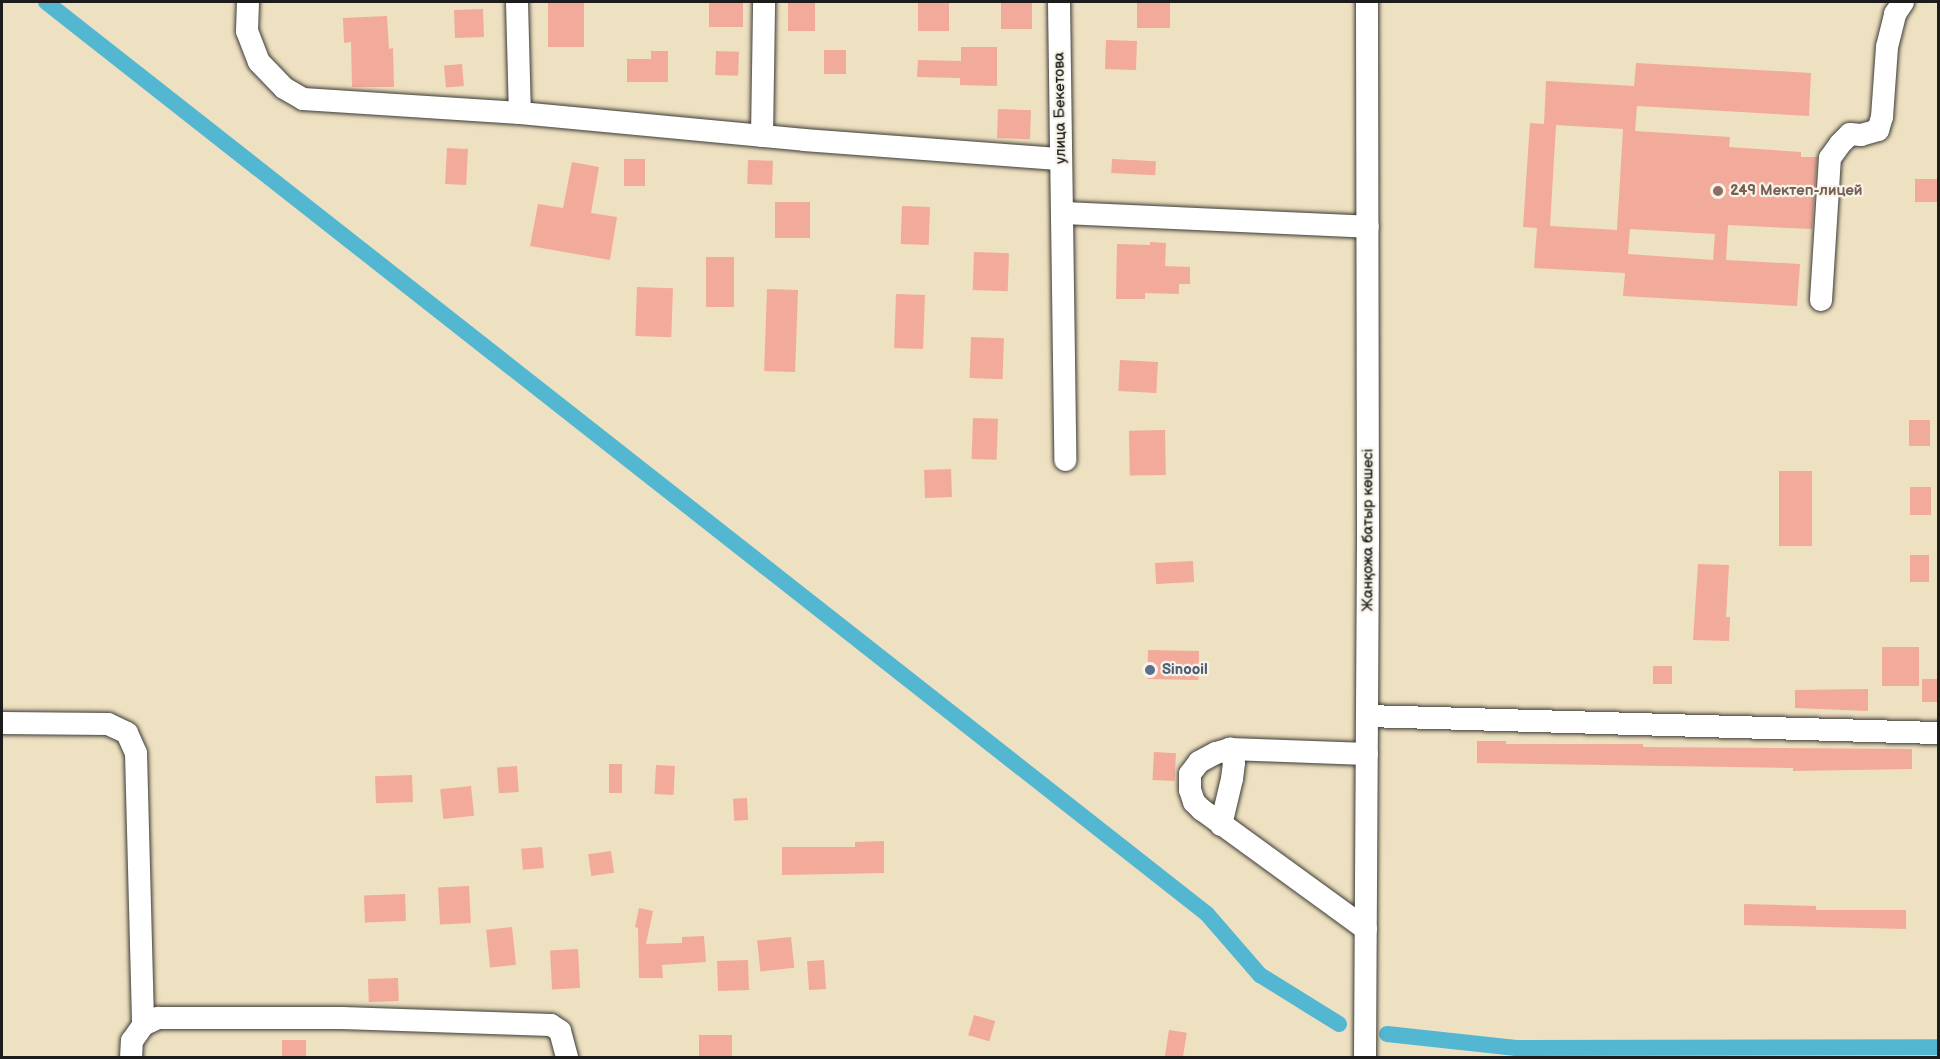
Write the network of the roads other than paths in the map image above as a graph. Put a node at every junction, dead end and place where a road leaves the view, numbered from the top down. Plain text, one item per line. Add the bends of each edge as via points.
1 (248, 2) edge
2 (517, 2) edge
3 (764, 2) edge
4 (1059, 2) edge
5 (1367, 2) edge
6 (1903, 2) edge
7 (520, 113) junction
8 (762, 135) junction
9 (1060, 159) junction
10 (1064, 213) junction
11 (1368, 228) junction
12 (1821, 300) dead end
13 (1065, 460) dead end
14 (1367, 716) junction
15 (2, 723) edge
16 (1938, 733) edge
17 (1230, 749) junction
18 (1367, 754) junction
19 (1221, 825) junction
20 (1366, 929) junction
21 (143, 1025) junction
22 (131, 1058) edge
23 (567, 1058) edge
24 (1365, 1058) edge

1 - 7 street via 247,31 259,62 284,87 303,99
2 - 7 street
3 - 8 street
4 - 9 street, улица Бекетова
5 - 11 street, Жанқожа батыр көшесі
6 - 12 street via 1895,14 1887,47 1878,130 1850,134 1830,159
7 - 8 street
8 - 9 street
9 - 10 street, улица Бекетова
10 - 11 street
10 - 13 street, улица Бекетова
11 - 14 street, Жанқожа батыр көшесі
14 - 16 street
14 - 18 street, Жанқожа батыр көшесі
15 - 21 street via 108,724 127,733 136,753
17 - 18 street
17 - 19 street via 1234,764
17 - 19 street via 1199,762 1190,774 1194,802
18 - 20 street, Жанқожа батыр көшесі
19 - 20 street
20 - 24 street, Жанқожа батыр көшесі
21 - 22 street via 132,1041
21 - 23 street via 158,1018 551,1024 560,1031

